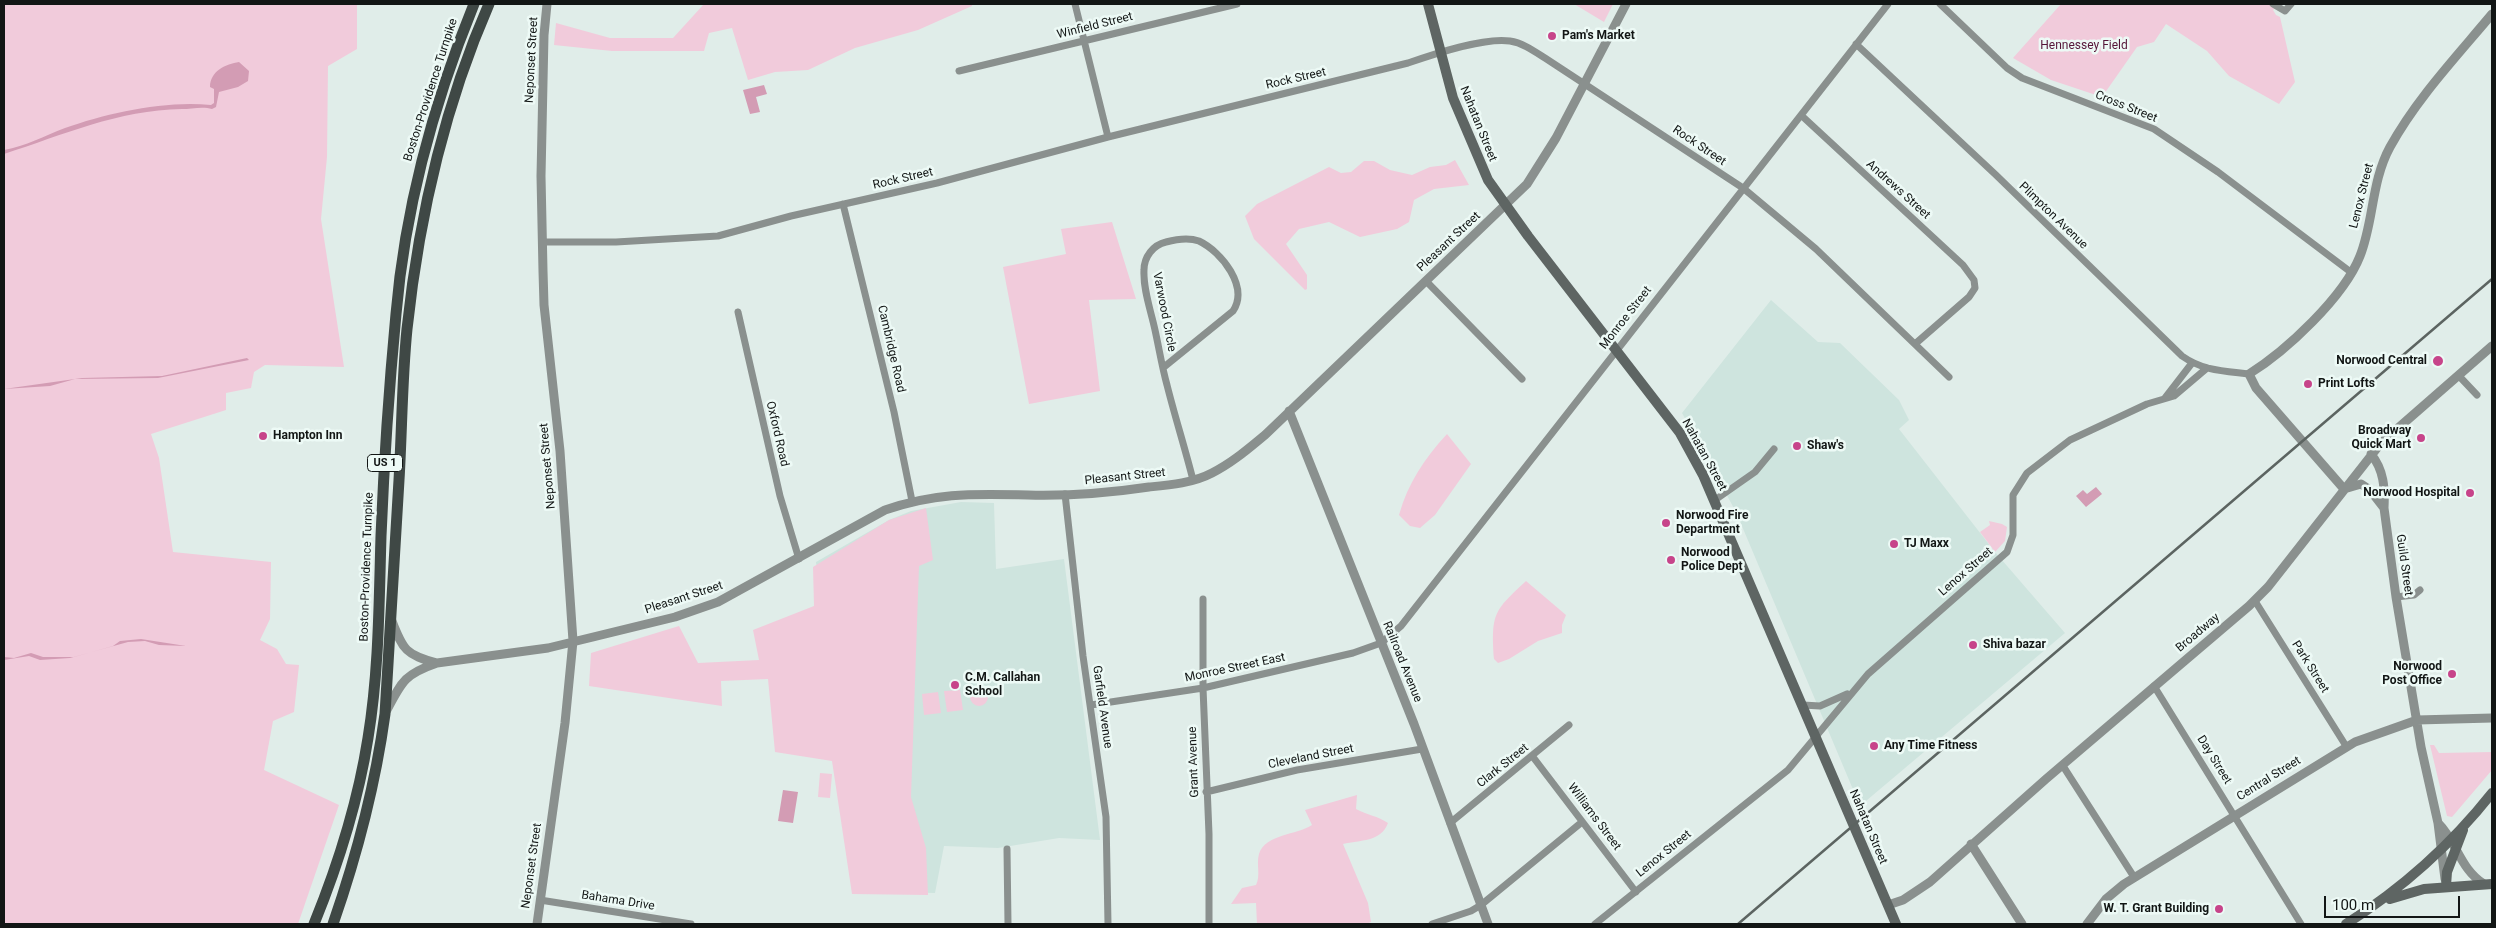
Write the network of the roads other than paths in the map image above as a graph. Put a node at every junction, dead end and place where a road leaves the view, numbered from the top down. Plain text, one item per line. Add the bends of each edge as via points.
1 (474, 4) edge
2 (490, 4) edge
3 (547, 4) edge
4 (1075, 4) edge
5 (1237, 4) edge
6 (1428, 4) edge
7 (1626, 4) edge
8 (1888, 4) edge
9 (1940, 4) edge
10 (2273, 4) edge
11 (2291, 4) edge
12 (2492, 14) edge
13 (1083, 40) junction
14 (1856, 44) junction
15 (1440, 52) junction
16 (959, 71) dead end
17 (1584, 83) junction
18 (1802, 116) junction
19 (1108, 137) junction
20 (1743, 188) junction
21 (843, 204) junction
22 (1506, 207) junction
23 (542, 242) junction
24 (2352, 273) junction
25 (1426, 281) junction
26 (738, 312) dead end
27 (1915, 344) junction
28 (2492, 346) edge
29 (1616, 349) junction
30 (2192, 363) junction
31 (1164, 367) junction
32 (2207, 368) junction
33 (2248, 374) junction
34 (2459, 376) junction
35 (1949, 377) dead end
36 (1522, 380) dead end
37 (2477, 395) dead end
38 (2164, 398) junction
39 (1289, 411) junction
40 (1774, 449) dead end
41 (2372, 454) junction
42 (1193, 480) junction
43 (2344, 489) junction
44 (1064, 494) junction
45 (1716, 500) junction
46 (912, 501) junction
47 (2384, 508) junction
48 (799, 560) junction
49 (2420, 590) dead end
50 (2396, 597) junction
51 (1203, 599) dead end
52 (2255, 601) junction
53 (392, 619) junction
54 (573, 641) junction
55 (1381, 643) junction
56 (437, 663) junction
57 (2154, 686) junction
58 (1203, 688) junction
59 (1850, 693) junction
60 (1091, 705) junction
61 (1803, 705) junction
62 (385, 714) junction
63 (2492, 718) edge
64 (2417, 720) junction
65 (1569, 725) dead end
66 (1816, 736) junction
67 (2346, 746) junction
68 (1422, 749) junction
69 (1533, 757) junction
70 (2063, 766) junction
71 (1206, 792) junction
72 (2492, 793) edge
73 (2235, 814) junction
74 (1582, 822) junction
75 (1450, 823) junction
76 (2438, 823) junction
77 (2463, 829) junction
78 (2451, 841) junction
79 (1971, 844) junction
80 (1007, 849) dead end
81 (2456, 851) junction
82 (2440, 852) junction
83 (2134, 878) junction
84 (2488, 884) edge
85 (2446, 886) junction
86 (1636, 892) junction
87 (540, 900) junction
88 (1481, 905) junction
89 (1888, 905) junction
90 (2373, 907) junction
91 (314, 924) edge
92 (333, 924) edge
93 (537, 924) edge
94 (691, 924) edge
95 (1008, 924) edge
96 (1108, 924) edge
97 (1209, 924) edge
98 (1432, 924) edge
99 (1488, 924) edge
100 (1595, 924) edge
101 (1896, 924) edge
102 (2022, 924) edge
103 (2087, 924) edge
104 (2301, 924) edge
105 (2346, 924) edge

1 - 91 main road, Boston-Providence Turnpike / US 1 via 430,132 400,279 383,504 373,704 354,805
2 - 53 main road, Boston-Providence Turnpike / US 1 via 446,122 415,264 407,330
3 - 23 street, Neponset Street via 542,116
4 - 13 street
5 - 13 street, Winfield Street
6 - 15 main road, Nahatan Street
7 - 17 street, Pleasant Street
8 - 14 street, Monroe Street
9 - 24 street, Cross Street via 2007,68 2022,78 2154,129 2218,172
10 - 11 street via 2285,11
12 - 24 street, Lenox Street via 2418,104 2390,148 2374,191 2360,255
13 - 16 street, Winfield Street
13 - 19 street
14 - 18 street, Monroe Street
14 - 30 street, Plimpton Avenue
15 - 17 street, Rock Street via 1500,40 1512,41
15 - 19 street, Rock Street
15 - 22 main road, Nahatan Street via 1467,135 1488,180
17 - 20 street, Rock Street
17 - 22 street, Pleasant Street via 1538,171
18 - 20 street, Monroe Street
18 - 27 street, Andrews Street via 1964,265 1975,283 1969,297
19 - 21 street, Rock Street via 937,183
20 - 27 street, Rock Street via 1816,250
20 - 29 street, Monroe Street
21 - 23 street, Rock Street via 718,236 616,242
21 - 46 street, Cambridge Road via 894,412
22 - 25 street, Pleasant Street
22 - 29 main road, Nahatan Street
23 - 54 street, Neponset Street via 544,305 560,451
24 - 33 street, Lenox Street via 2336,297 2310,324
25 - 36 street
25 - 39 street, Pleasant Street
26 - 48 street, Oxford Road via 780,496
27 - 35 street, Rock Street
28 - 34 street, Broadway
29 - 45 main road, Nahatan Street via 1680,433
29 - 55 street, Monroe Street via 1407,618
30 - 32 street, Plimpton Avenue
30 - 38 street
31 - 31 street, Varwood Circle via 1144,270 1151,250 1162,243 1187,238 1210,248 1220,259 1235,279 1239,296 1233,311
31 - 42 street, Varwood Circle
32 - 33 street, Plimpton Avenue
32 - 38 street, Lenox Street via 2182,391
33 - 43 street via 2256,388
34 - 37 street
34 - 41 street, Broadway via 2388,436
38 - 59 street, Lenox Street via 2070,440 2027,473 2013,495 2013,535 2007,552
39 - 42 street, Pleasant Street via 1244,453 1211,474
39 - 55 street, Railroad Avenue
40 - 45 street via 1755,472
41 - 43 street, Broadway
41 - 47 street, Guild Street via 2381,469
42 - 44 street, Pleasant Street via 1134,490
43 - 47 street via 2361,484
43 - 52 street, Broadway
44 - 46 street, Pleasant Street via 942,495
44 - 60 street, Garfield Avenue
45 - 61 main road, Nahatan Street
46 - 48 street, Pleasant Street via 885,510
47 - 50 street, Guild Street
48 - 54 street, Pleasant Street via 718,602
49 - 50 street via 2414,595
50 - 64 street, Guild Street
51 - 58 street, Grant Avenue
52 - 57 street, Broadway
52 - 67 street, Park Street
53 - 56 street, Pleasant Street via 402,646 408,652
53 - 62 main road, Boston-Providence Turnpike / US 1
54 - 56 street, Pleasant Street via 527,652
54 - 87 street, Neponset Street
55 - 58 street, Monroe Street East via 1353,653
55 - 68 street, Railroad Avenue
56 - 62 street, Pleasant Street via 404,679
57 - 70 street, Broadway
57 - 73 street, Day Street
58 - 60 street, Monroe Street East
58 - 71 street, Grant Avenue
59 - 61 street, Lenox Street via 1820,706
59 - 66 street, Lenox Street
60 - 96 street, Garfield Avenue via 1106,817
61 - 66 main road, Nahatan Street
62 - 92 main road, Boston-Providence Turnpike / US 1 via 373,788
63 - 64 street, Central Street
64 - 67 street, Central Street
64 - 76 street, Guild Street
65 - 69 street, Clark Street
66 - 86 street, Lenox Street via 1788,770
66 - 89 main road, Nahatan Street
67 - 73 street, Central Street
68 - 71 street, Cleveland Street via 1297,770
68 - 75 street, Railroad Avenue
69 - 74 street, Williams Street
69 - 75 street, Clark Street
70 - 79 street, Broadway
70 - 83 street
71 - 97 street, Grant Avenue
72 - 77 main road
73 - 83 street, Central Street
73 - 104 street, Day Street
74 - 86 street, Williams Street
74 - 88 street
75 - 88 street, Railroad Avenue
76 - 78 street, Guild Street
76 - 82 street, Guild Street
77 - 78 main road
77 - 81 main road
78 - 81 street, Guild Street
78 - 82 main road
79 - 89 street, Broadway via 1914,894
79 - 102 street
80 - 95 street
81 - 84 street, Guild Street via 2466,868
81 - 85 main road via 2447,872
82 - 85 street, Guild Street
82 - 90 main road
83 - 103 street, Central Street via 2106,899
84 - 85 main road
85 - 90 main road via 2410,892
86 - 100 street, Lenox Street
87 - 93 street, Neponset Street
87 - 94 street, Bahama Drive
88 - 98 street
88 - 99 street, Railroad Avenue
89 - 101 main road, Nahatan Street
90 - 105 main road

